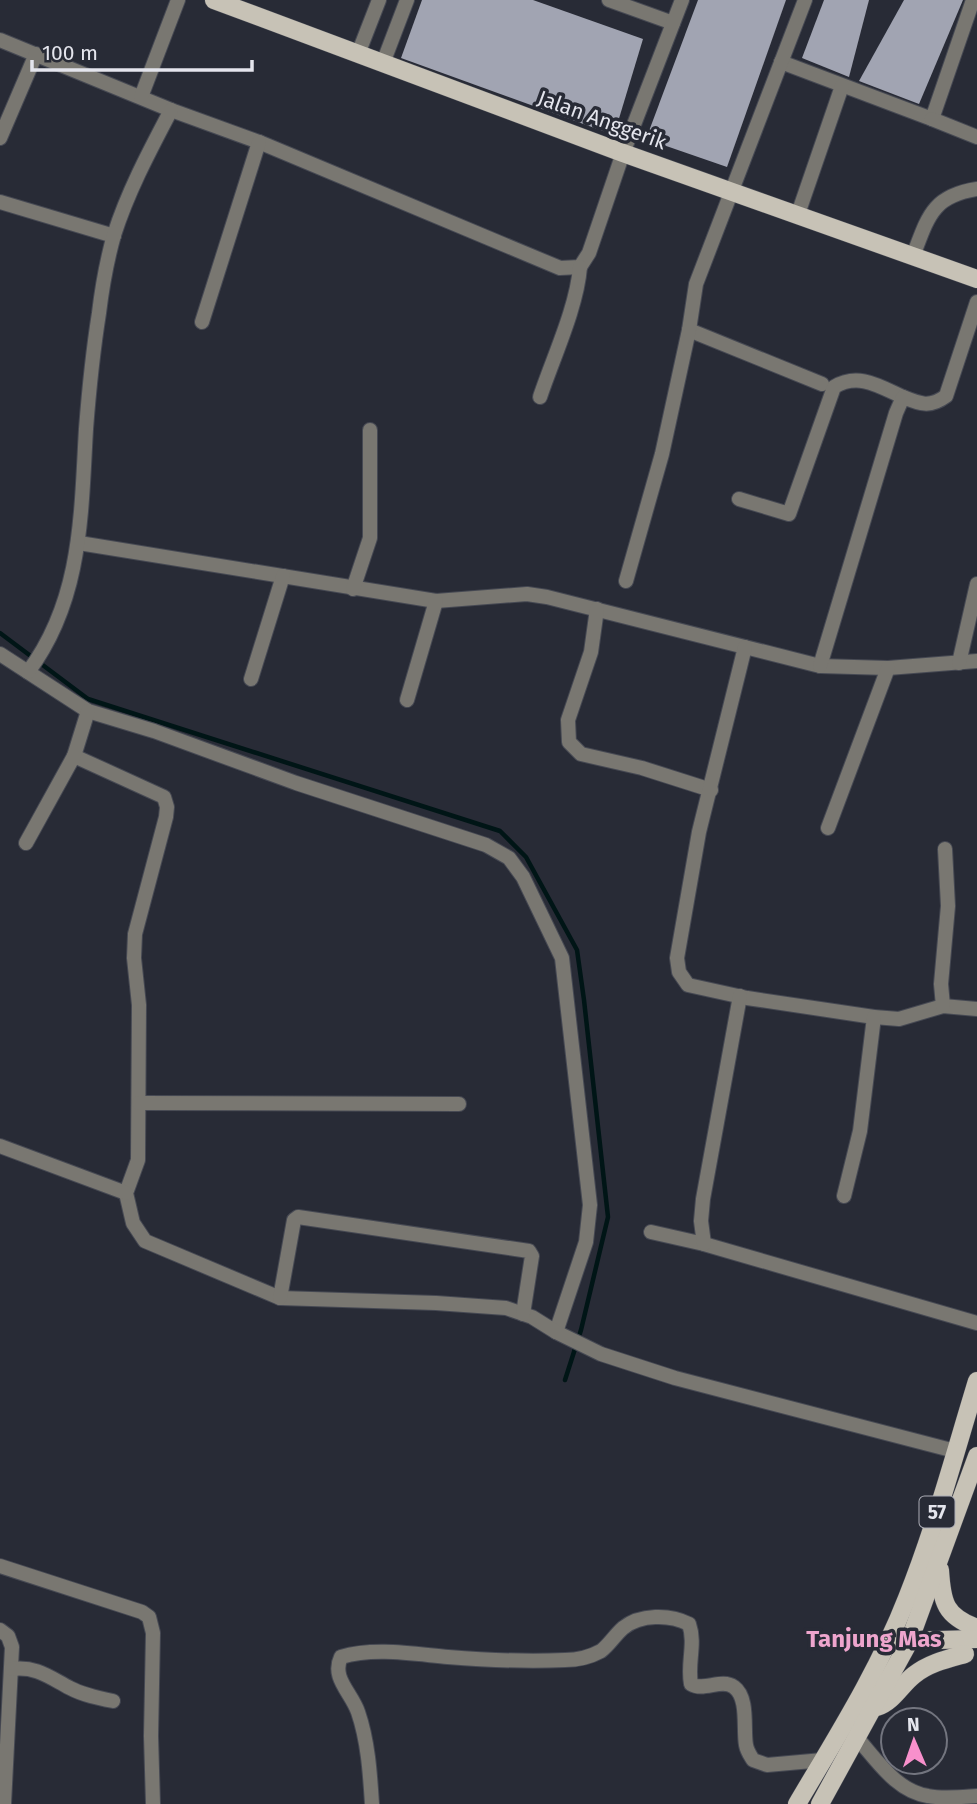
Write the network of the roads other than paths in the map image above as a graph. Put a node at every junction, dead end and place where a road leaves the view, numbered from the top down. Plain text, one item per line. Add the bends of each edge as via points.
1 (178, 0) edge
2 (379, 0) edge
3 (407, 0) edge
4 (609, 0) edge
5 (682, 0) edge
6 (805, 0) edge
7 (973, 0) edge
8 (222, 1) edge
9 (673, 23) junction
10 (0, 40) edge
11 (36, 54) junction
12 (358, 54) junction
13 (781, 62) junction
14 (383, 63) junction
15 (842, 86) junction
16 (141, 97) junction
17 (171, 110) junction
18 (932, 119) junction
19 (977, 137) edge
20 (0, 138) edge
21 (259, 142) junction
22 (623, 153) junction
23 (977, 188) edge
24 (731, 191) junction
25 (0, 202) edge
26 (798, 214) junction
27 (114, 236) junction
28 (912, 256) junction
29 (580, 267) junction
30 (977, 279) edge
31 (977, 302) edge
32 (202, 322) dead end
33 (689, 330) junction
34 (822, 384) dead end
35 (540, 397) dead end
36 (903, 397) junction
37 (370, 430) dead end
38 (739, 499) dead end
39 (79, 544) junction
40 (283, 576) junction
41 (626, 581) dead end
42 (977, 584) edge
43 (354, 589) junction
44 (436, 601) junction
45 (597, 609) junction
46 (745, 647) junction
47 (0, 654) edge
48 (977, 661) edge
49 (959, 663) junction
50 (820, 666) junction
51 (888, 668) junction
52 (30, 669) junction
53 (251, 679) dead end
54 (407, 700) dead end
55 (88, 711) junction
56 (74, 756) junction
57 (711, 790) junction
58 (828, 828) dead end
59 (26, 843) dead end
60 (945, 849) dead end
61 (740, 996) junction
62 (943, 1006) junction
63 (977, 1009) edge
64 (874, 1017) junction
65 (139, 1102) junction
66 (459, 1104) dead end
67 (0, 1146) edge
68 (125, 1193) junction
69 (844, 1196) dead end
70 (651, 1231) dead end
71 (704, 1244) junction
72 (280, 1297) junction
73 (523, 1314) junction
74 (977, 1323) edge
75 (558, 1334) junction
76 (977, 1381) edge
77 (956, 1451) junction
78 (977, 1456) edge
79 (971, 1496) edge
80 (939, 1563) junction
81 (0, 1566) edge
82 (977, 1628) edge
83 (0, 1630) edge
84 (977, 1639) edge
85 (884, 1649) junction
86 (905, 1649) junction
87 (971, 1654) edge
88 (12, 1669) junction
89 (113, 1701) dead end
90 (874, 1708) junction
91 (857, 1738) junction
92 (4, 1742) edge
93 (823, 1760) junction
94 (977, 1796) edge
95 (3, 1799) edge
96 (153, 1804) edge
97 (372, 1804) edge
98 (797, 1804) edge
99 (820, 1804) edge

1 - 16 street
2 - 12 street
3 - 14 street
4 - 9 street
5 - 9 street
6 - 13 street
7 - 18 street
8 - 12 main road, Jalan Anggerik
9 - 22 street
10 - 11 street
11 - 16 street
11 - 20 street
12 - 14 main road, Jalan Anggerik
13 - 15 street
13 - 24 street
14 - 22 main road, Jalan Anggerik
15 - 18 street
15 - 26 street
16 - 17 street
17 - 21 street
17 - 27 street via 138,174
18 - 19 street
21 - 29 street via 560,268
21 - 32 street
22 - 24 main road, Jalan Anggerik
22 - 29 street
23 - 28 street via 941,201 929,214
24 - 26 main road, Jalan Anggerik
24 - 33 street via 696,284
25 - 27 street
26 - 28 main road, Jalan Anggerik
27 - 39 street via 99,311
28 - 30 main road, Jalan Anggerik
29 - 35 street
31 - 36 street via 946,396 925,405
33 - 34 street
33 - 41 street via 662,454
36 - 38 street via 875,383 845,380 834,387 789,514
36 - 50 street
37 - 43 street via 370,538
39 - 40 street
39 - 52 street via 68,592 42,653
40 - 43 street
40 - 53 street
42 - 49 street
43 - 44 street
44 - 45 street via 527,594
44 - 54 street
45 - 46 street
45 - 57 street via 591,652 568,720 569,742 581,754
46 - 50 street
46 - 57 street
47 - 52 street
48 - 49 street
49 - 51 street
50 - 51 street
51 - 58 street
52 - 55 street
55 - 56 street
55 - 75 street via 486,845 509,858 562,958 590,1205 586,1242
56 - 59 street
56 - 65 street via 164,797 167,807 135,934
57 - 61 street via 699,831 677,958 688,985
60 - 62 street via 948,906
61 - 64 street
61 - 71 street via 703,1199
62 - 63 street
62 - 64 street via 900,1018
64 - 69 street via 860,1131
65 - 66 street
65 - 68 street via 138,1160
67 - 68 street
68 - 72 street via 133,1223 145,1241
70 - 71 street
71 - 74 street
72 - 73 street via 468,1304
72 - 73 street via 298,1217 529,1251
73 - 75 street
75 - 77 street via 601,1354 675,1378
76 - 77 main road, 57
77 - 85 main road, 57 via 928,1543
78 - 79 main road, 57
79 - 80 main road, 57
80 - 82 main road via 949,1612
80 - 86 main road, 57
81 - 96 street via 149,1617 153,1633
83 - 88 street via 12,1647
84 - 86 main road
85 - 86 main road
85 - 93 main road, 57
86 - 87 main road
86 - 90 main road, 57
87 - 90 main road via 929,1665 885,1704
88 - 89 street via 37,1670 70,1688
88 - 92 street
90 - 91 main road, 57
91 - 94 street via 892,1778 907,1788 932,1797
91 - 99 main road, 57
92 - 95 street
93 - 97 street via 767,1765 753,1760 746,1748 742,1698 734,1687 691,1684 693,1636 689,1624 678,1618 648,1618 624,1627 602,1650 567,1661 354,1653 341,1657 339,1677 357,1710 369,1758
93 - 98 main road, 57

